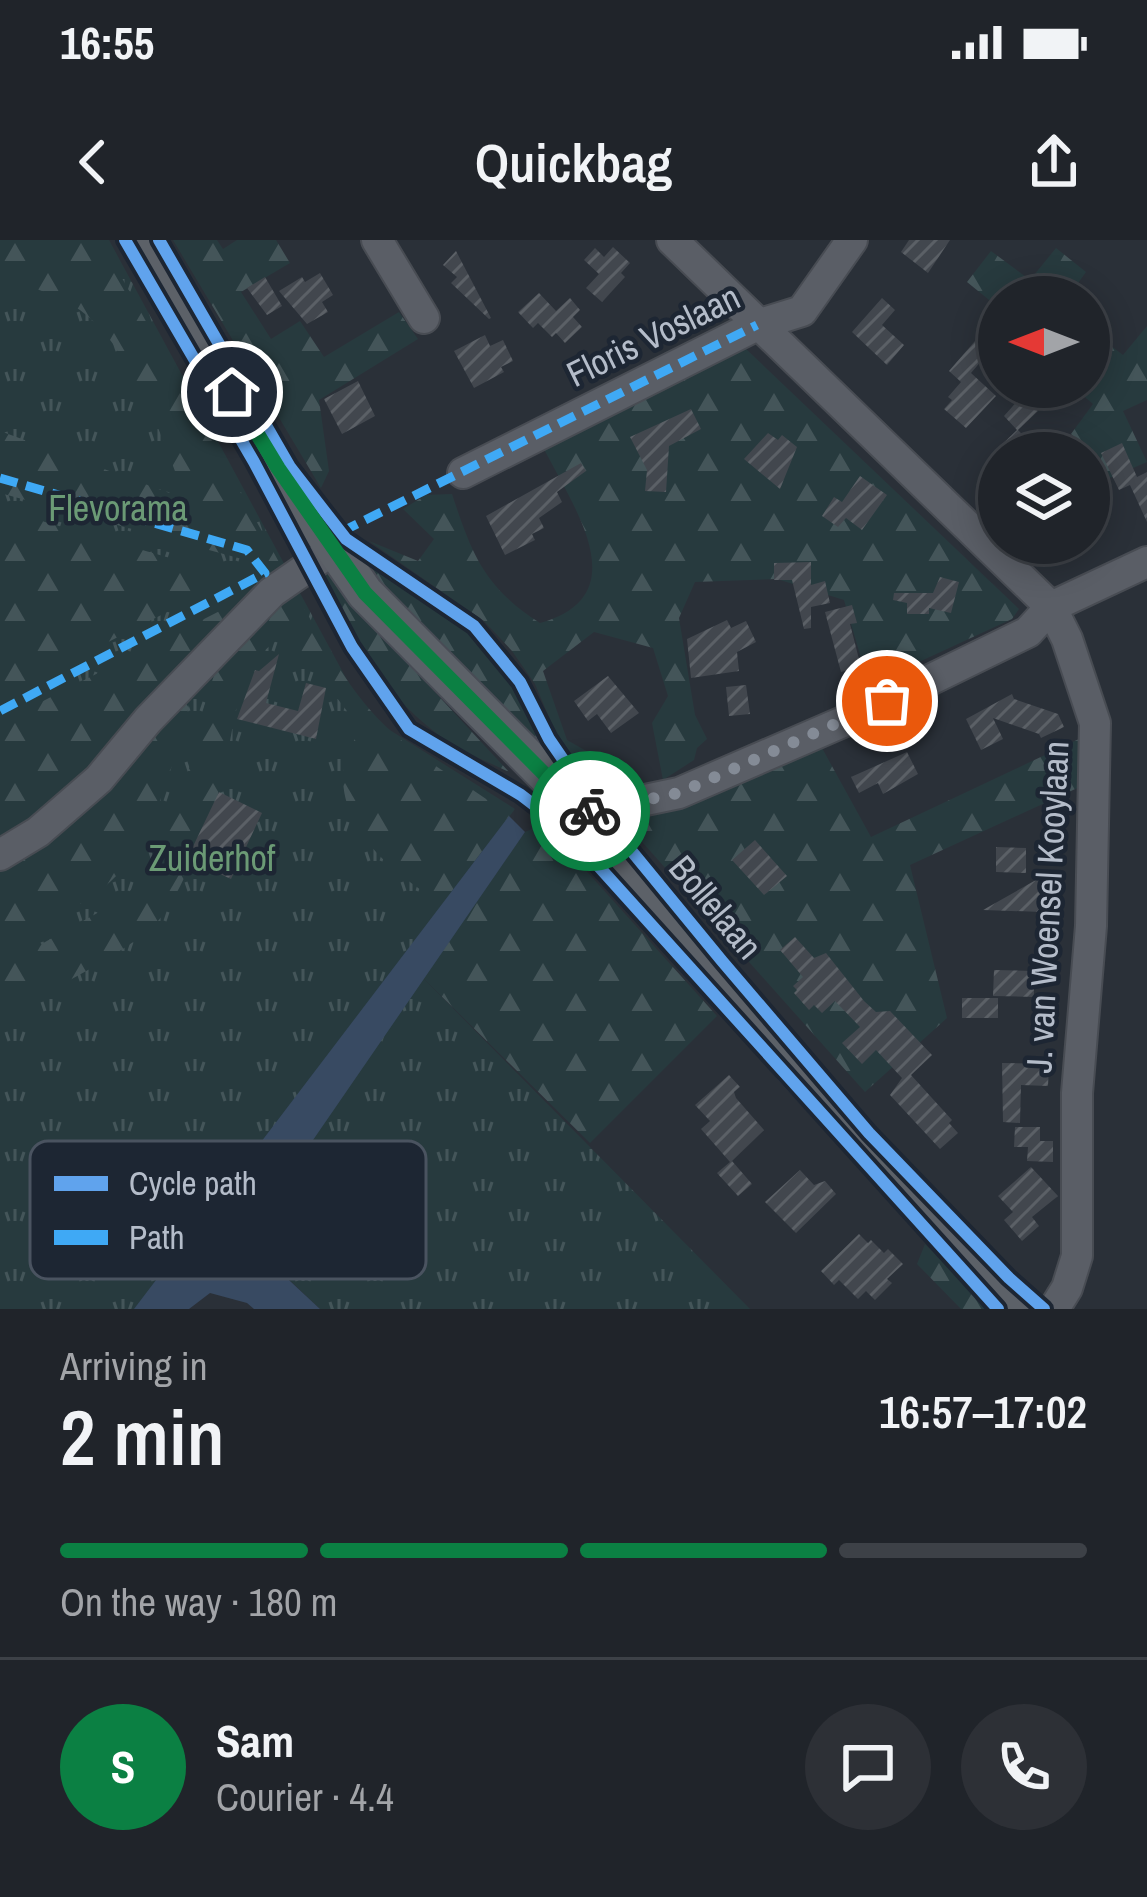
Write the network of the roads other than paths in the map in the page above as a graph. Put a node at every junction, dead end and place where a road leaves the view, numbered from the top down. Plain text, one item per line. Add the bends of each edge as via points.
1 (141, 240) edge
2 (376, 240) edge
3 (672, 240) edge
4 (852, 240) edge
5 (424, 318) dead end
6 (757, 325) junction
7 (463, 473) dead end
8 (334, 549) junction
9 (1147, 562) edge
10 (1051, 607) junction
11 (583, 813) junction
12 (0, 855) edge
13 (1016, 1309) edge
14 (1054, 1309) edge

1 - 8 main road, Bollelaan
2 - 5 street
3 - 6 street, J. van Woensel Kooylaan
4 - 6 street, Floris Voslaan via 802,311
6 - 7 street, Floris Voslaan
6 - 10 street, J. van Woensel Kooylaan
8 - 11 main road, Bollelaan via 365,593
8 - 12 street via 272,592 99,779
9 - 10 street
10 - 11 street via 1028,632 852,718 679,793
10 - 14 street, J. van Woensel Kooylaan via 1095,723 1077,1256
11 - 13 main road, Bollelaan via 794,1069

